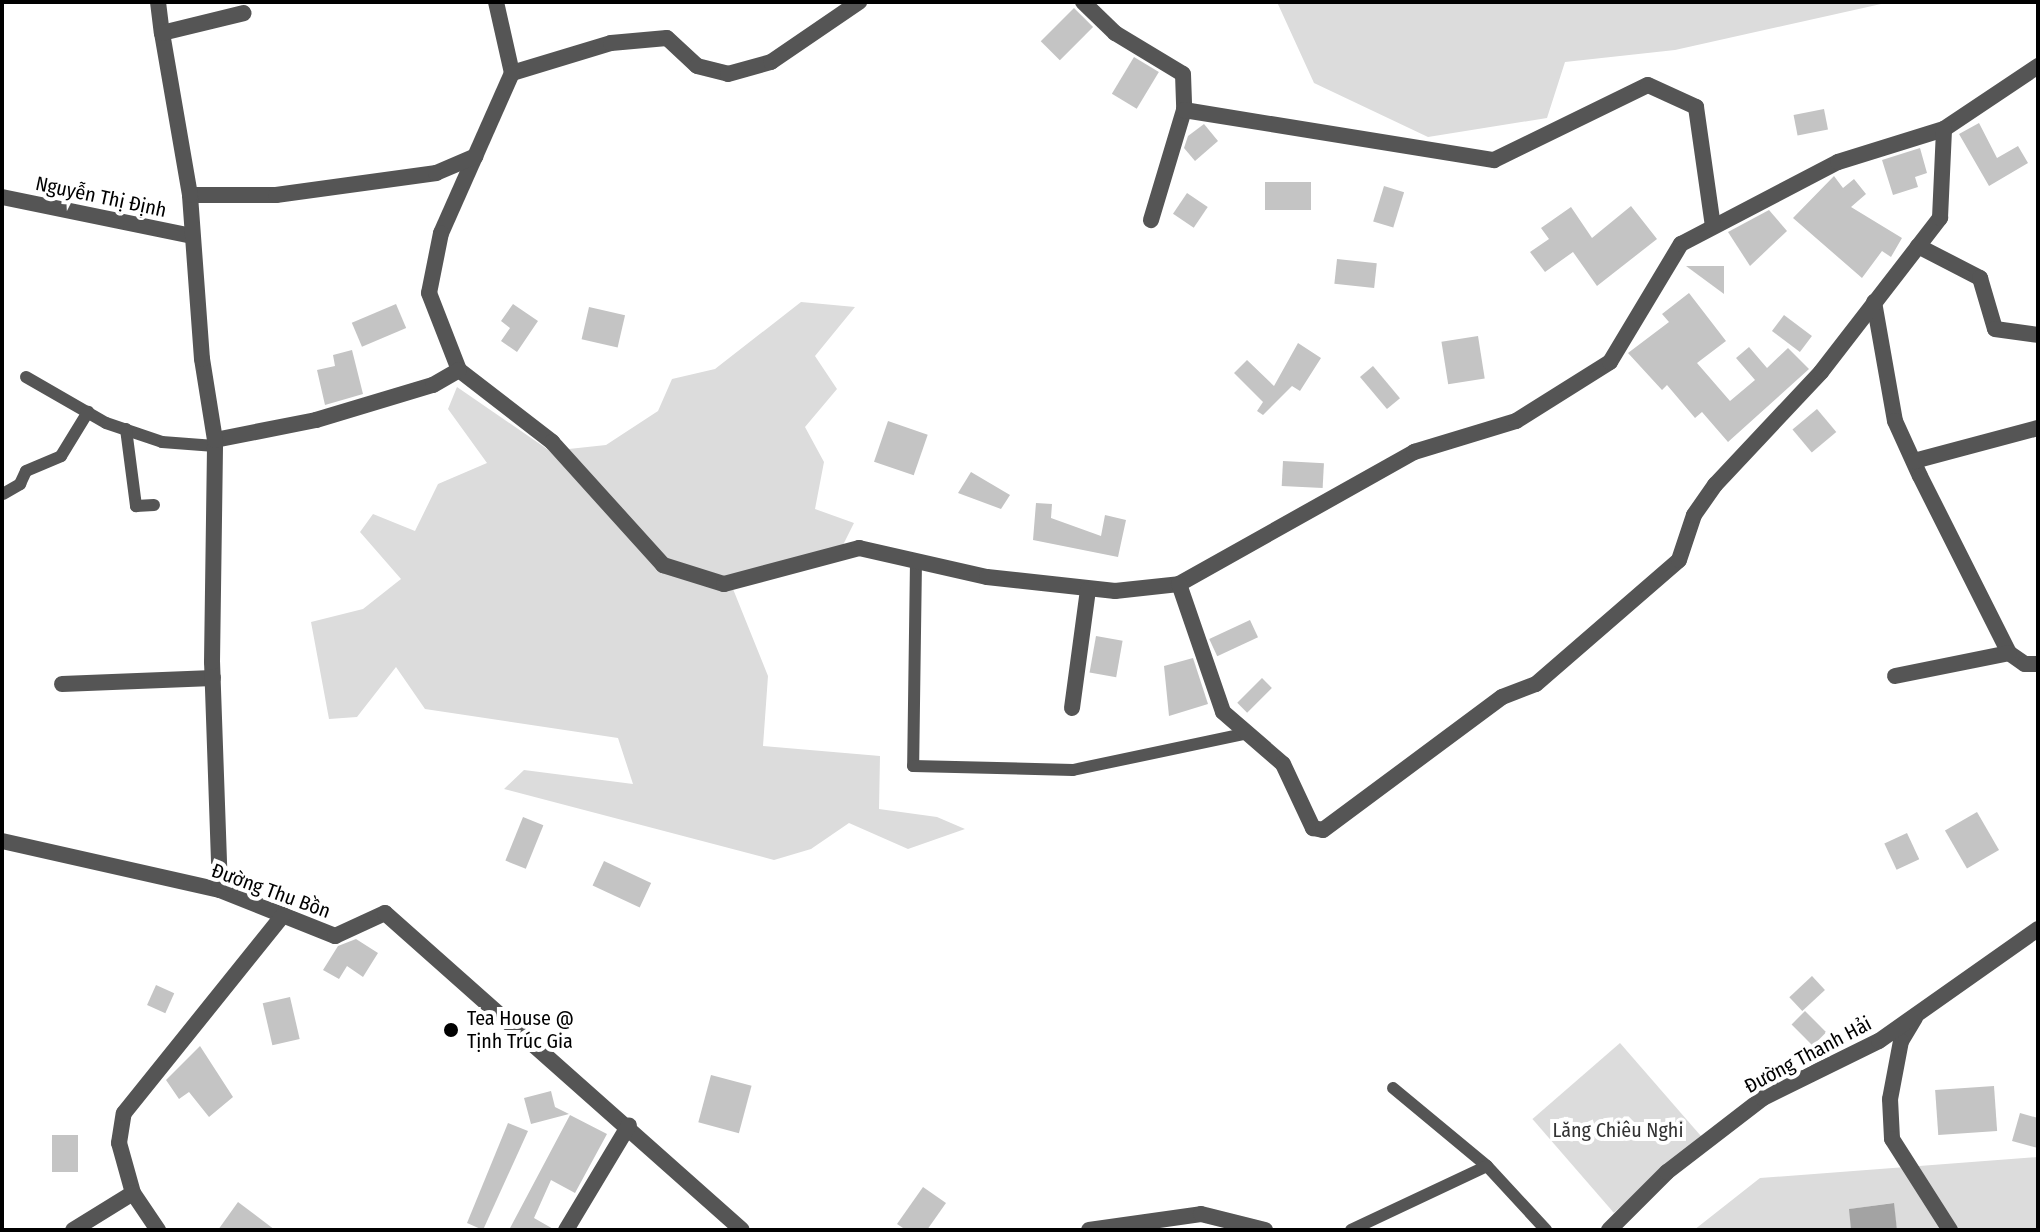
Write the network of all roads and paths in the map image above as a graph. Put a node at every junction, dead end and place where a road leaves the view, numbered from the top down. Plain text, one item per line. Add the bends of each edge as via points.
1 (158, 2) edge
2 (496, 2) edge
3 (859, 2) edge
4 (1083, 2) edge
5 (244, 13) dead end
6 (162, 33) junction
7 (2038, 66) edge
8 (512, 73) junction
9 (1184, 110) junction
10 (1944, 129) junction
11 (476, 156) junction
12 (190, 195) junction
13 (2, 197) edge
14 (1151, 220) dead end
15 (1713, 226) junction
16 (192, 236) junction
17 (1918, 246) junction
18 (1874, 302) junction
19 (2038, 335) edge
20 (459, 370) junction
21 (26, 377) dead end
22 (88, 412) junction
23 (2038, 428) edge
24 (126, 429) junction
25 (215, 443) junction
26 (1914, 461) junction
27 (3, 494) edge
28 (154, 505) dead end
29 (916, 561) junction
30 (1179, 584) junction
31 (1088, 590) junction
32 (2009, 653) junction
33 (2038, 664) edge
34 (1895, 676) dead end
35 (213, 678) junction
36 (62, 684) dead end
37 (1072, 708) dead end
38 (1244, 734) junction
39 (2, 841) edge
40 (220, 890) junction
41 (283, 915) junction
42 (2038, 929) edge
43 (1918, 1013) junction
44 (1393, 1088) dead end
45 (629, 1125) junction
46 (1487, 1166) junction
47 (133, 1193) junction
48 (73, 1230) edge
49 (158, 1230) edge
50 (566, 1230) edge
51 (742, 1230) edge
52 (1089, 1230) edge
53 (1263, 1230) edge
54 (1351, 1230) edge
55 (1546, 1230) edge
56 (1609, 1230) edge
57 (1950, 1230) edge

1 - 6 street
2 - 8 street
3 - 8 street via 806,41 747,73 697,66 667,38 611,43
4 - 9 street via 1115,33 1183,74
5 - 6 street
6 - 12 street
7 - 10 street
8 - 11 street
9 - 14 street
9 - 15 street via 1494,160 1648,85 1696,107
10 - 15 street via 1838,162
10 - 17 street via 1940,218
11 - 12 street via 436,173 276,195
11 - 20 street via 441,233 429,282 434,311
12 - 16 street
13 - 16 street, Nguyễn Thị Định
15 - 30 street via 1681,244 1610,362 1568,391 1516,421 1414,452
16 - 25 street
17 - 18 street
17 - 19 street via 1980,278 1995,329
18 - 26 street via 1891,406
18 - 38 street via 1821,372 1715,485 1694,515 1679,560 1536,684 1502,697 1323,830 1313,828 1283,764
20 - 25 street via 433,385
20 - 29 street via 563,453 597,487 641,546 694,580 759,579 841,548
21 - 22 lane
22 - 24 lane
22 - 27 lane via 61,456 26,471 20,484
23 - 26 street
24 - 25 lane via 162,442
24 - 28 lane via 136,506
25 - 35 street
26 - 32 street
29 - 31 street
29 - 38 lane via 913,766 1073,770
30 - 31 street
30 - 38 street via 1223,712
31 - 37 street
32 - 33 street via 2025,664
32 - 34 street
35 - 36 street
35 - 40 street
39 - 40 street, Đường Thu Bồn
40 - 41 street, Đường Thu Bồn
41 - 45 street, Đường Thu Bồn via 335,936 385,913
41 - 47 street via 124,1113 119,1143
42 - 43 street, Đường Thanh Hải
43 - 56 street, Đường Thanh Hải via 1879,1041 1763,1098 1667,1172
43 - 57 street via 1901,1041 1890,1099 1892,1139
44 - 46 lane
45 - 50 street
45 - 51 street, Đường Thu Bồn
46 - 54 lane
46 - 55 lane
47 - 48 street
47 - 49 street
52 - 53 street via 1201,1214

